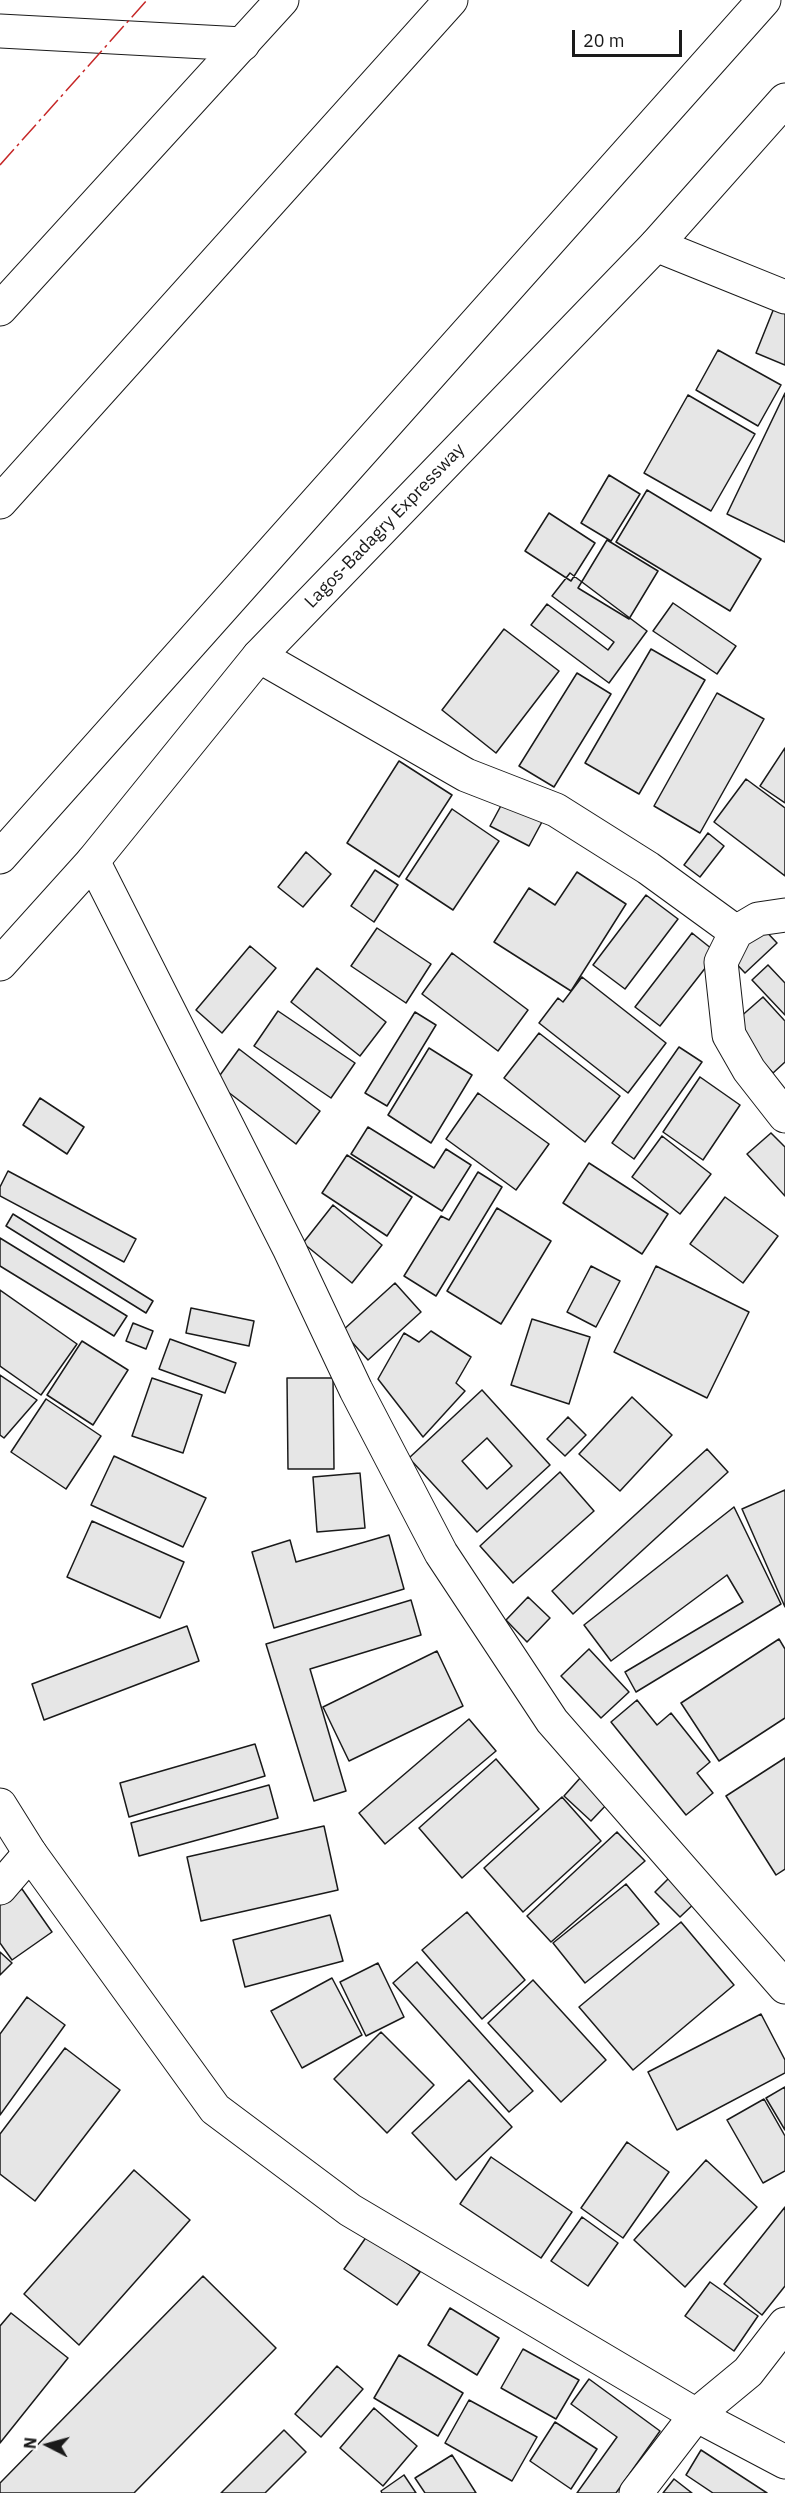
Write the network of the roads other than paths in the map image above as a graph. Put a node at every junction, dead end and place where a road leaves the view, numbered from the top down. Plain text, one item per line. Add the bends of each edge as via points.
1 (282, 0) edge
2 (452, 0) edge
3 (764, 0) edge
4 (0, 31) edge
5 (243, 44) junction
6 (785, 100) edge
7 (656, 245) junction
8 (785, 297) edge
9 (0, 309) edge
10 (0, 502) edge
11 (259, 656) junction
12 (0, 857) edge
13 (93, 861) junction
14 (784, 914) edge
15 (736, 932) junction
16 (0, 964) edge
17 (785, 1116) edge
18 (0, 1805) edge
19 (30, 1853) junction
20 (0, 1888) edge
21 (785, 1987) edge
22 (785, 2324) edge
23 (696, 2415) junction
24 (785, 2462) edge
25 (636, 2493) edge

1 - 5 main road
2 - 10 main road
3 - 12 main road
4 - 5 main road
5 - 9 main road
6 - 7 main road, Lagos-Badagry Expressway
7 - 8 main road
7 - 11 main road, Lagos-Badagry Expressway
11 - 13 main road, Lagos-Badagry Expressway
11 - 15 main road via 466,775 556,810 648,867
13 - 16 main road, Lagos-Badagry Expressway
13 - 21 main road via 441,1553 552,1720
14 - 15 main road via 758,919
15 - 17 main road via 721,962 729,1035 749,1070
18 - 19 main road
19 - 20 main road
19 - 23 main road via 215,2109 351,2210
22 - 23 main road via 748,2372
23 - 24 main road
23 - 25 main road

